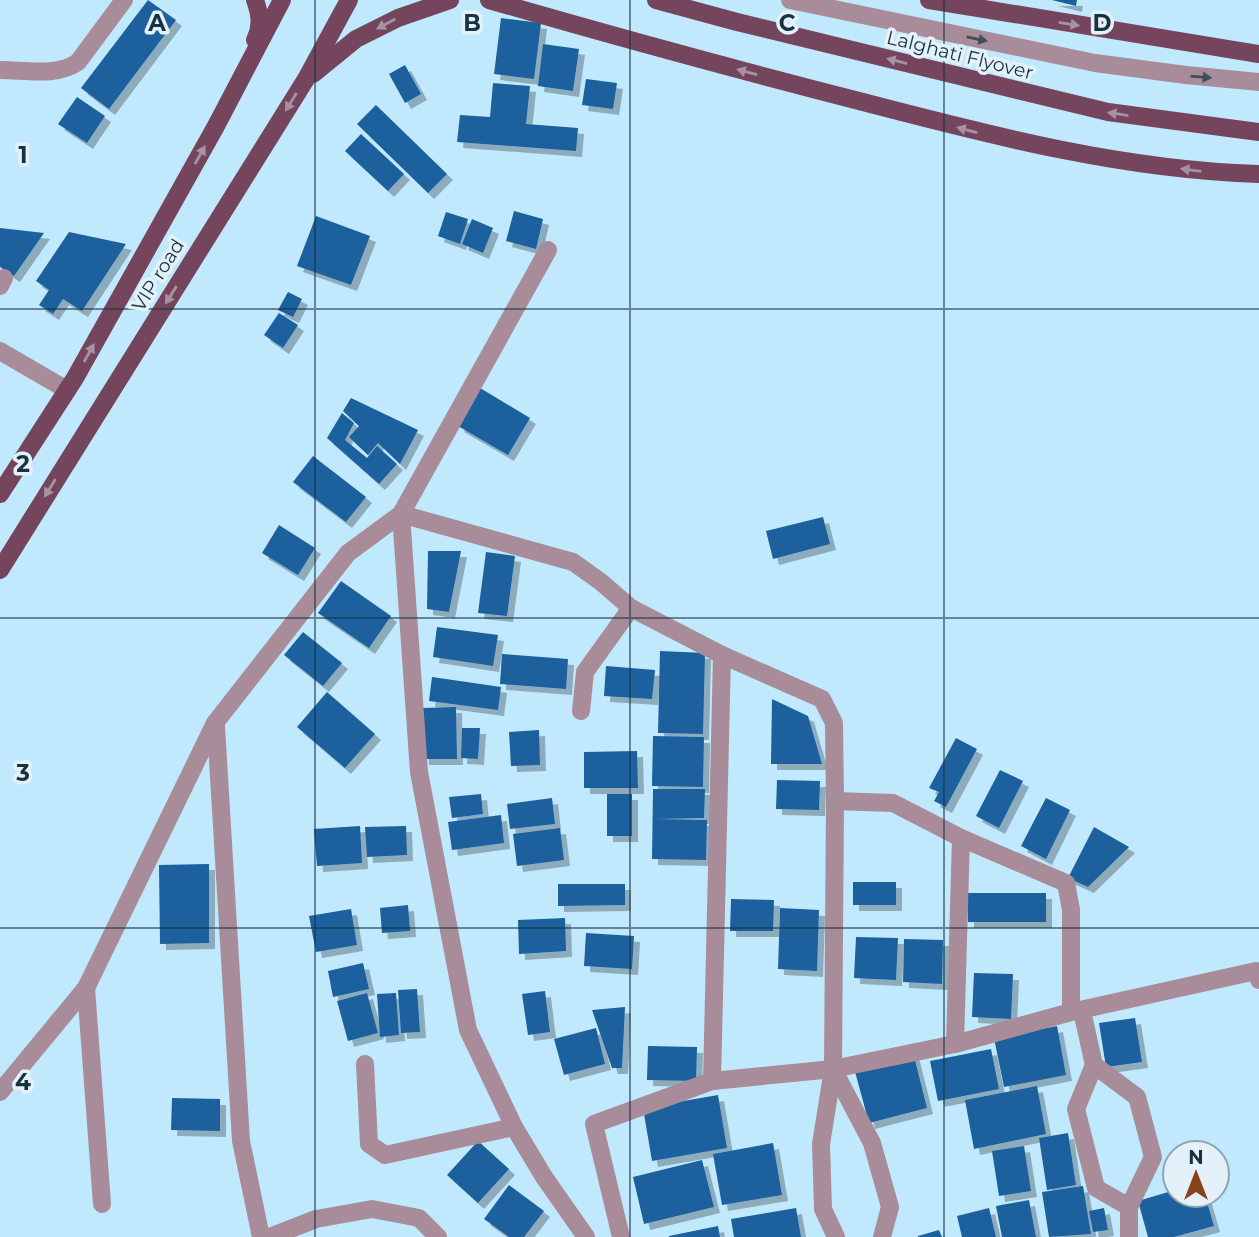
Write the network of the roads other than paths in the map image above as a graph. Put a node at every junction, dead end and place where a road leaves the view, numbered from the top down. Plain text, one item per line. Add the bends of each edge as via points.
1 (124, 0) edge
2 (255, 0) edge
3 (282, 0) edge
4 (349, 0) edge
5 (450, 0) edge
6 (489, 0) edge
7 (656, 0) edge
8 (790, 0) edge
9 (929, 0) edge
10 (1259, 54) edge
11 (0, 70) edge
12 (306, 79) junction
13 (1259, 82) edge
14 (216, 126) junction
15 (1259, 132) edge
16 (1259, 174) edge
17 (548, 250) dead end
18 (0, 351) edge
19 (68, 390) junction
20 (0, 494) edge
21 (401, 514) junction
22 (0, 570) edge
23 (631, 608) junction
24 (722, 655) junction
25 (581, 711) dead end
26 (215, 723) junction
27 (835, 801) junction
28 (961, 838) junction
29 (1259, 980) edge
30 (86, 988) junction
31 (1077, 1011) junction
32 (955, 1044) junction
33 (365, 1064) dead end
34 (1094, 1065) junction
35 (833, 1069) junction
36 (712, 1081) junction
37 (0, 1092) edge
38 (514, 1127) junction
39 (102, 1204) dead end
40 (1129, 1207) junction
41 (261, 1237) edge
42 (270, 1237) edge
43 (438, 1237) edge
44 (586, 1237) edge
45 (621, 1237) edge
46 (836, 1237) edge
47 (882, 1237) edge
48 (1129, 1237) edge

1 - 11 street via 68,69
2 - 14 main road via 260,30
3 - 14 main road, VIP road
4 - 12 main road, VIP road
5 -> 12 main road via 356,39
16 -> 6 main road via 1115,160 983,134
15 -> 7 main road, Lalghati Flyover via 1108,112
8 -> 13 street via 1095,63
9 -> 10 main road
12 -> 22 main road, VIP road
19 -> 14 main road, VIP road
17 - 21 street
18 - 19 street
19 - 20 main road, VIP road
21 - 23 street via 573,562
21 - 26 street via 348,553
21 - 38 street via 423,796 468,1030
23 - 24 street
23 - 25 street via 585,672
24 - 27 street via 822,699 834,723
24 - 36 street
26 - 30 street
26 - 41 street via 242,1141
27 - 28 street via 893,803
27 - 35 street
28 - 31 street via 1066,883
28 - 32 street
29 - 31 street via 1256,971
30 - 37 street
30 - 39 street
31 - 32 street
31 - 34 street
32 - 35 street
33 - 38 street via 369,1144 385,1155
34 - 40 street via 1076,1109 1096,1188
34 - 40 street via 1137,1097 1153,1157
35 - 36 street
35 - 46 street via 821,1144 823,1209
35 - 47 street via 873,1143 890,1207
36 - 45 street via 594,1124
38 - 44 street
40 - 48 street
42 - 43 street via 316,1219 372,1209 419,1218

